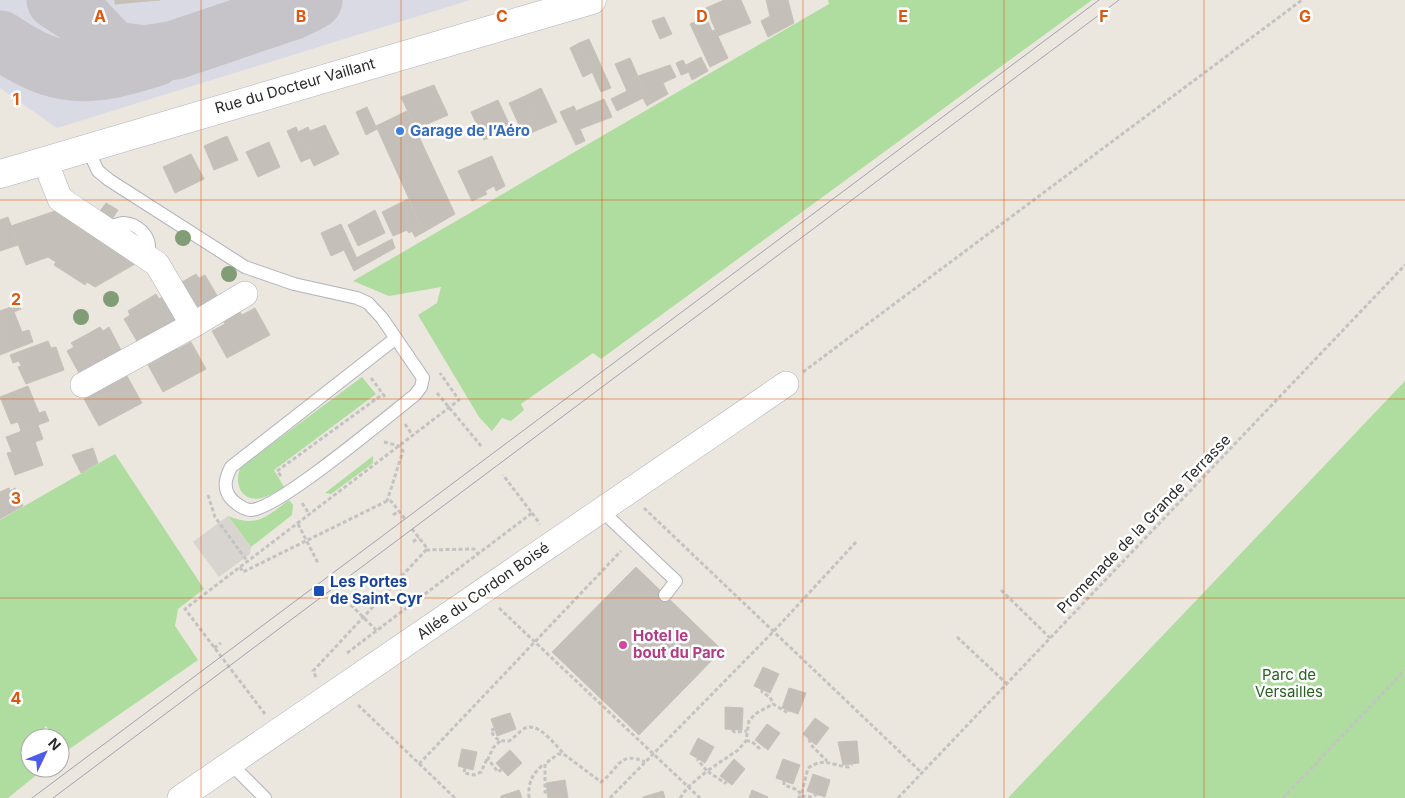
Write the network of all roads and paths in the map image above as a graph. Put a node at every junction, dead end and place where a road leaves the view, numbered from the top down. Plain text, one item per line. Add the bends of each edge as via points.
1 (592, 0) edge
2 (1302, 0) edge
3 (87, 148) junction
4 (45, 161) junction
5 (0, 174) edge
6 (105, 229) junction
7 (149, 249) dead end
8 (1405, 265) edge
9 (245, 294) dead end
10 (193, 325) junction
11 (396, 338) junction
12 (423, 378) junction
13 (786, 384) joint
14 (83, 385) dead end
15 (451, 406) junction
16 (399, 446) junction
17 (482, 447) dead end
18 (503, 475) dead end
19 (627, 493) junction
20 (387, 500) junction
21 (601, 510) junction
22 (399, 511) junction
23 (392, 515) dead end
24 (405, 519) dead end
25 (219, 522) dead end
26 (298, 524) junction
27 (412, 529) dead end
28 (419, 537) junction
29 (632, 540) junction
30 (306, 541) junction
31 (857, 541) dead end
32 (413, 542) dead end
33 (426, 550) junction
34 (478, 554) junction
35 (248, 562) junction
36 (318, 563) dead end
37 (240, 568) junction
38 (1001, 590) dead end
39 (483, 592) junction
40 (664, 595) dead end
41 (346, 600) dead end
42 (363, 617) junction
43 (376, 631) junction
44 (773, 632) junction
45 (957, 637) dead end
46 (1050, 638) junction
47 (535, 641) junction
48 (221, 643) dead end
49 (214, 648) junction
50 (346, 654) dead end
51 (1405, 670) edge
52 (323, 671) dead end
53 (241, 672) dead end
54 (236, 676) junction
55 (316, 677) junction
56 (308, 682) dead end
57 (1007, 684) junction
58 (341, 689) junction
59 (762, 689) dead end
60 (774, 704) junction
61 (261, 710) dead end
62 (272, 710) dead end
63 (789, 711) dead end
64 (265, 715) dead end
65 (495, 729) dead end
66 (732, 730) dead end
67 (747, 731) junction
68 (809, 739) dead end
69 (500, 741) junction
70 (746, 742) junction
71 (762, 746) dead end
72 (653, 753) junction
73 (565, 754) junction
74 (488, 759) junction
75 (697, 759) dead end
76 (828, 761) junction
77 (645, 762) junction
78 (231, 764) junction
79 (419, 764) junction
80 (544, 764) junction
81 (852, 764) dead end
82 (465, 768) dead end
83 (502, 769) dead end
84 (707, 771) junction
85 (922, 773) junction
86 (727, 781) dead end
87 (784, 781) dead end
88 (688, 787) junction
89 (548, 792) dead end
90 (817, 794) dead end
91 (799, 797) edge
92 (180, 798) edge
93 (265, 798) edge
94 (455, 798) edge
95 (529, 798) edge
96 (610, 798) edge
97 (680, 798) edge
98 (700, 798) edge
99 (898, 798) edge
100 (1283, 798) edge

1 - 3 main road, Rue du Docteur Vaillant
2 - 13 path
3 - 4 main road, Rue du Docteur Vaillant
3 - 11 lane via 98,171 145,205 245,267 294,284 357,298 382,318
4 - 5 main road, Rue du Docteur Vaillant
4 - 6 street via 60,199
6 - 7 lane via 123,223 135,226 146,235
6 - 10 street via 157,264
8 - 46 path, Promenade de la Grande Terrasse
9 - 10 street
10 - 14 street
11 - 12 lane
11 - 12 lane via 231,467 226,476 230,498 250,510 292,490 415,395
12 - 15 path
13 - 19 street, Allée du Cordon Boisé
15 - 16 path
15 - 17 path
16 - 20 path via 403,451
16 - 26 path
18 - 34 path via 532,513
19 - 21 street, Allée du Cordon Boisé
19 - 44 path
20 - 22 path
20 - 30 path
21 - 29 lane
21 - 39 street, Allée du Cordon Boisé
22 - 23 path
22 - 24 path
25 - 35 path
26 - 30 path
26 - 35 path
27 - 28 path
28 - 32 path
28 - 33 path
29 - 40 lane via 676,581
29 - 47 path
30 - 36 path
30 - 37 path via 243,572
31 - 44 path
33 - 34 path via 474,550
33 - 42 path
34 - 43 path
35 - 37 path
37 - 49 path via 185,609
38 - 46 path
39 - 47 path
39 - 58 street, Allée du Cordon Boisé
41 - 42 path
42 - 43 path
42 - 55 path via 313,671
43 - 50 path
44 - 72 path
44 - 85 path
45 - 57 path
46 - 57 path, Promenade de la Grande Terrasse
47 - 72 path
47 - 79 path
48 - 49 path
49 - 54 path
51 - 100 path
52 - 55 path
53 - 54 path
54 - 61 path
55 - 56 path
57 - 85 path, Promenade de la Grande Terrasse
58 - 78 street, Allée du Cordon Boisé
58 - 79 path
59 - 60 path
60 - 63 path
60 - 67 path via 755,714
62 - 64 path
65 - 69 path via 491,730 494,738
66 - 67 path
67 - 70 path
68 - 76 path
69 - 73 path via 510,742 525,728 533,728
69 - 74 path
70 - 71 path via 751,741 759,748
70 - 84 path
72 - 77 path
72 - 88 path
73 - 77 path via 601,782 622,759 635,757
73 - 80 path via 558,754
74 - 82 path via 482,772 474,776 464,773
74 - 83 path via 498,772
75 - 84 path
76 - 81 path via 838,766
76 - 91 path via 808,768
77 - 96 path
78 - 92 street, Allée du Cordon Boisé
78 - 93 lane
79 - 94 path
80 - 89 path via 545,792
80 - 95 path via 532,775
84 - 86 path via 724,783
84 - 88 path
85 - 99 path, Promenade de la Grande Terrasse
87 - 91 path via 784,785 798,790
88 - 97 path
88 - 98 path
90 - 91 path

